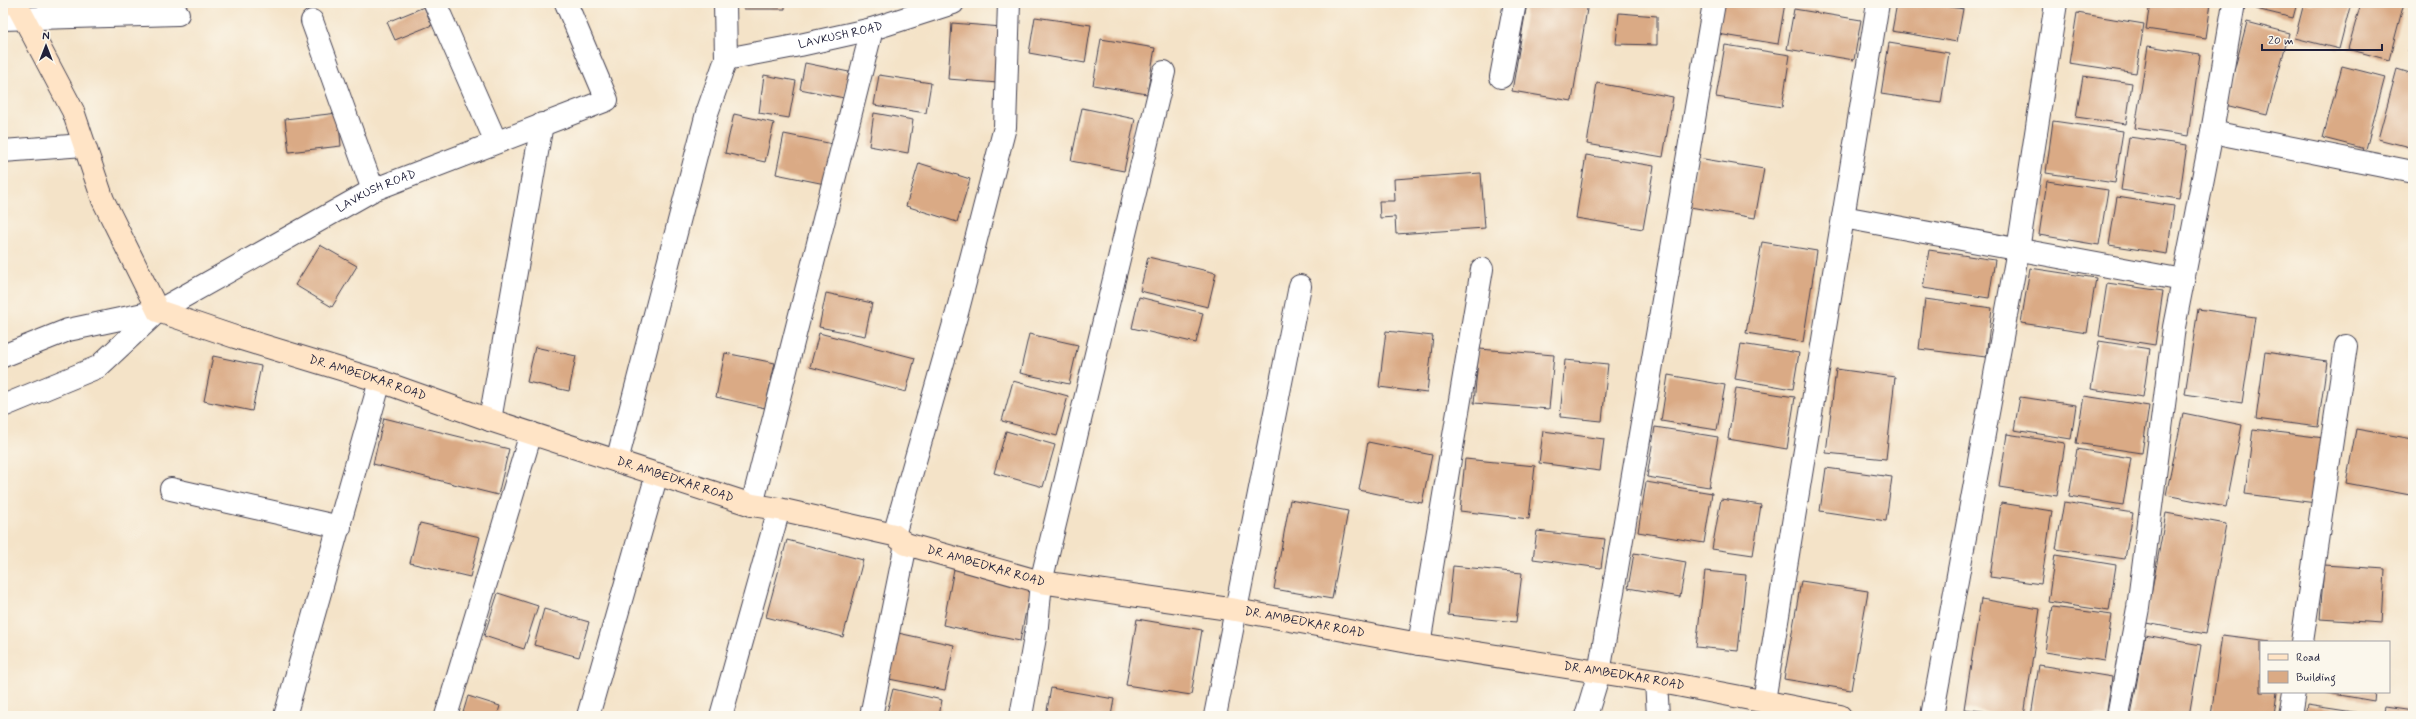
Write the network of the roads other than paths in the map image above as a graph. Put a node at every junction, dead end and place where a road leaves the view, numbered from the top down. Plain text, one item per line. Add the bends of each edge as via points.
1 (435, 3) edge
2 (566, 3) edge
3 (725, 3) edge
4 (953, 3) edge
5 (1009, 3) edge
6 (1515, 3) edge
7 (1714, 3) edge
8 (1878, 3) edge
9 (2056, 3) edge
10 (2234, 3) edge
11 (20, 11) edge
12 (178, 14) dead end
13 (3, 20) edge
14 (312, 21) dead end
15 (872, 29) junction
16 (726, 59) junction
17 (1164, 72) dead end
18 (1501, 77) dead end
19 (542, 124) junction
20 (2212, 132) junction
21 (496, 142) junction
22 (84, 145) junction
23 (3, 151) edge
24 (2413, 172) edge
25 (373, 190) junction
26 (1843, 217) junction
27 (2018, 250) junction
28 (1482, 269) dead end
29 (2183, 280) junction
30 (1300, 286) dead end
31 (158, 311) junction
32 (2346, 346) dead end
33 (3, 356) edge
34 (380, 381) junction
35 (3, 406) edge
36 (490, 420) junction
37 (531, 433) junction
38 (617, 461) junction
39 (657, 474) junction
40 (171, 489) dead end
41 (752, 505) junction
42 (779, 509) junction
43 (340, 527) junction
44 (900, 540) junction
45 (1041, 582) junction
46 (1236, 610) junction
47 (2302, 641) edge
48 (1419, 644) junction
49 (1599, 673) junction
50 (1656, 681) junction
51 (2294, 693) edge
52 (1764, 701) junction
53 (285, 716) edge
54 (446, 716) edge
55 (588, 716) edge
56 (721, 716) edge
57 (871, 716) edge
58 (1021, 716) edge
59 (1215, 716) edge
60 (1586, 716) edge
61 (1658, 716) edge
62 (1840, 716) edge
63 (1932, 716) edge
64 (2118, 716) edge
65 (2290, 716) edge

1 - 21 street
2 - 19 street, LAVKUSH ROAD via 607,100
3 - 16 street
4 - 15 street, LAVKUSH ROAD
5 - 44 street via 1005,127
6 - 18 street
7 - 49 street
8 - 26 street
9 - 27 street
10 - 20 street
11 - 12 street
11 - 13 street
11 - 22 street via 73,111
14 - 25 street
15 - 16 street, LAVKUSH ROAD
15 - 41 street
16 - 38 street via 707,113
17 - 45 street
19 - 21 street, LAVKUSH ROAD
19 - 36 street
20 - 24 street
20 - 29 street
21 - 25 street, LAVKUSH ROAD
22 - 23 street
22 - 31 street via 103,200
25 - 31 street, LAVKUSH ROAD
26 - 27 street
26 - 52 street
27 - 29 street
27 - 63 street
28 - 48 street
29 - 64 street via 2174,327 2138,608
30 - 46 street
31 - 33 street via 68,330
31 - 34 street, DR. AMBEDKAR ROAD
31 - 35 street via 98,367
32 - 47 street
34 - 36 street, DR. AMBEDKAR ROAD
34 - 43 street
36 - 37 street, DR. AMBEDKAR ROAD
37 - 38 street, DR. AMBEDKAR ROAD
37 - 54 street
38 - 39 street, DR. AMBEDKAR ROAD
39 - 41 street, DR. AMBEDKAR ROAD
39 - 55 street
40 - 43 street
41 - 42 street, DR. AMBEDKAR ROAD
42 - 44 street, DR. AMBEDKAR ROAD
42 - 56 street
43 - 53 street
44 - 45 street, DR. AMBEDKAR ROAD
44 - 57 street
45 - 46 street, DR. AMBEDKAR ROAD
45 - 58 street via 1037,626
46 - 48 street, DR. AMBEDKAR ROAD
46 - 59 street
48 - 49 street, DR. AMBEDKAR ROAD
49 - 50 street, DR. AMBEDKAR ROAD
49 - 60 street
50 - 52 street, DR. AMBEDKAR ROAD
50 - 61 street
51 - 65 street
52 - 62 street, DR. AMBEDKAR ROAD

